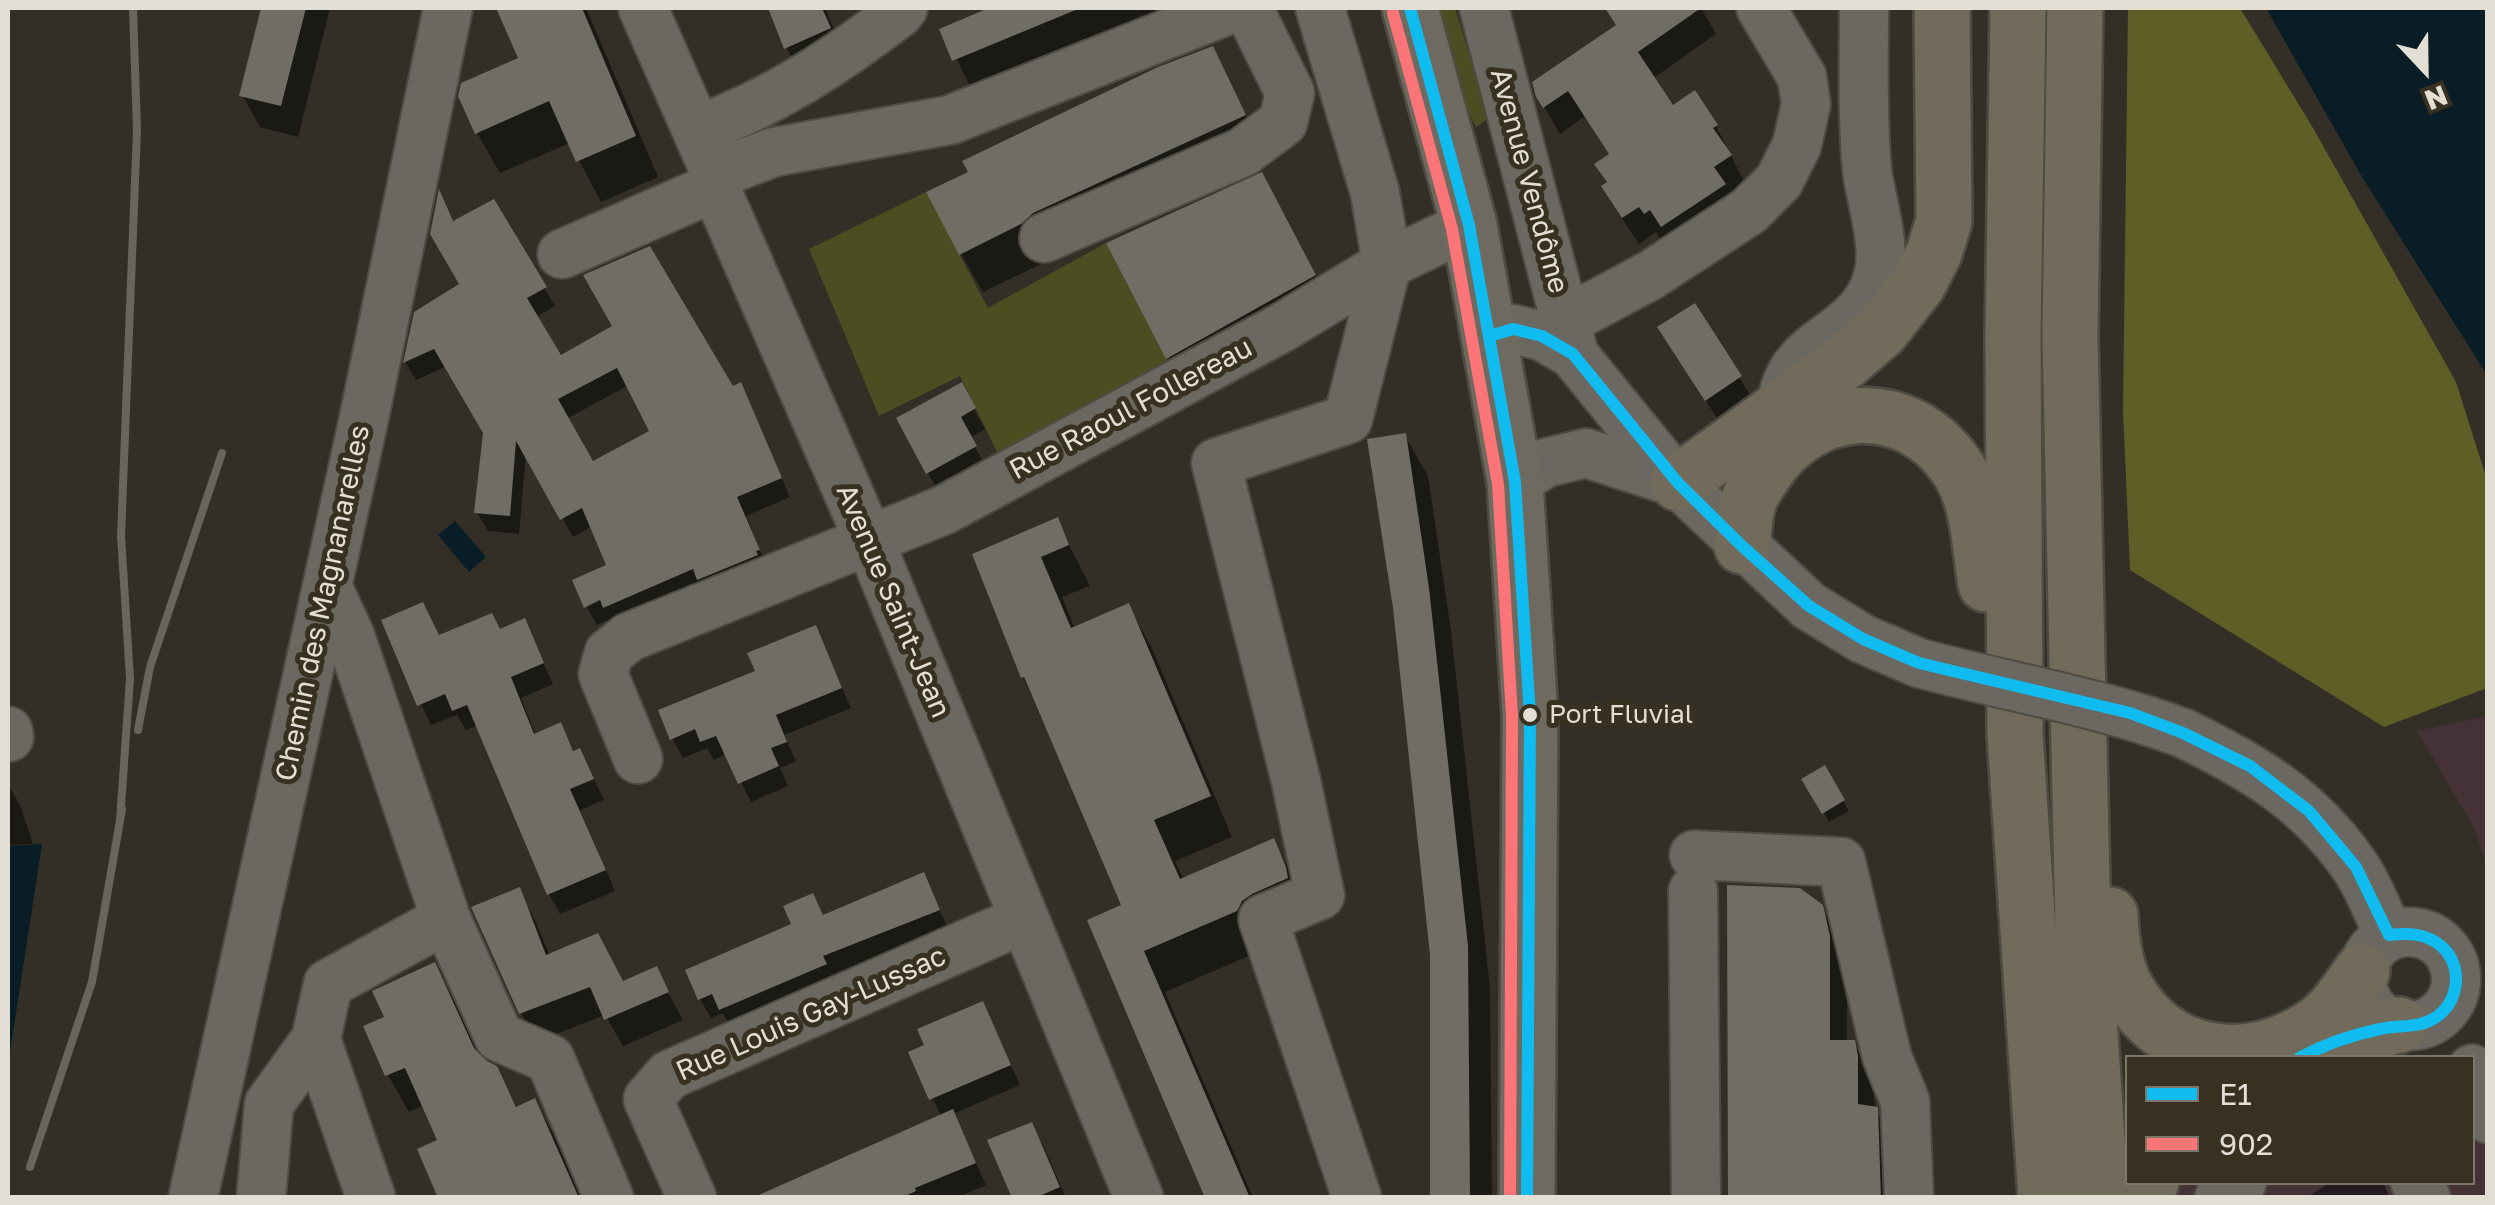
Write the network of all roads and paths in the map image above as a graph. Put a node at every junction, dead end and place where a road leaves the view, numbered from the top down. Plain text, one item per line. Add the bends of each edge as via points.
1 (448, 8) edge
2 (642, 8) edge
3 (903, 8) edge
4 (1232, 8) edge
5 (1248, 8) edge
6 (1320, 8) edge
7 (1410, 8) edge
8 (1484, 8) edge
9 (1761, 8) edge
10 (1864, 8) edge
11 (1942, 8) edge
12 (2018, 8) edge
13 (2075, 8) edge
14 (697, 130) junction
15 (715, 180) junction
16 (1469, 225) junction
17 (1044, 238) dead end
18 (562, 254) dead end
19 (1387, 264) junction
20 (1490, 336) junction
21 (2070, 336) junction
22 (1580, 353) junction
23 (1782, 408) junction
24 (1586, 453) junction
25 (1515, 482) junction
26 (1678, 483) junction
27 (869, 540) junction
28 (1742, 546) junction
29 (327, 586) junction
30 (2014, 735) junction
31 (638, 758) dead end
32 (446, 919) junction
33 (1024, 920) junction
34 (2376, 954) junction
35 (2418, 1020) junction
36 (316, 1039) junction
37 (2304, 1055) edge
38 (2462, 1055) edge
39 (2475, 1079) edge
40 (2488, 1119) edge
41 (1127, 1195) edge
42 (193, 1198) edge
43 (261, 1198) edge
44 (372, 1198) edge
45 (609, 1198) edge
46 (692, 1198) edge
47 (1356, 1198) edge
48 (1528, 1198) edge
49 (1696, 1198) edge
50 (1909, 1198) edge
51 (2046, 1198) edge
52 (2101, 1198) edge

1 - 29 street, Chemin des Magnanarelles
2 - 14 street, Avenue Saint-Jean
3 - 14 street via 827,68
4 - 15 street via 950,120 774,152
5 - 17 street via 1290,94 1284,122 1243,152
6 - 19 street via 1375,193
7 - 16 main road
8 - 22 street, Avenue Vendôme
9 - 22 street via 1802,77 1806,104 1797,145 1778,181 1749,212 1650,275
10 - 23 street via 1867,166 1879,276 1850,322 1800,358 1788,375
11 - 23 highway via 1944,221 1934,253 1881,331
12 - 30 highway
13 - 21 highway
14 - 15 street, Avenue Saint-Jean
15 - 18 street
15 - 27 street, Avenue Saint-Jean
16 - 19 street, Rue Raoul Follereau
16 - 20 main road
19 - 27 street, Rue Raoul Follereau via 944,510
19 - 47 street via 1348,419 1216,463 1320,895 1263,919
20 - 22 street via 1513,328
20 - 25 main road
21 - 34 highway via 2111,932 2126,989 2181,1044 2252,1052 2317,1024
21 - 52 highway via 2084,929
22 - 24 street
22 - 26 street
23 - 26 highway
24 - 25 street via 1544,464
24 - 26 street
25 - 48 main road via 1530,715
26 - 28 street
27 - 31 street, Rue Raoul Follereau via 629,636 609,653 603,674
27 - 33 street, Avenue Saint-Jean
28 - 30 highway via 1749,498 1795,435 1851,416 1914,426 1958,468 1973,499
28 - 34 street, bridge via 1810,606 1864,639 1982,680 2130,713 2250,766 2308,810 2356,867
29 - 32 street
29 - 42 street, Chemin des Magnanarelles
30 - 51 highway
32 - 36 street via 328,984
32 - 45 street via 499,1037 550,1059
33 - 41 street, Avenue Saint-Jean
33 - 46 street, Rue Louis Gay-Lussac via 669,1075 648,1100
34 - 35 street via 2362,990 2370,1006 2382,1019
34 - 35 street via 2406,932 2423,933 2450,954 2456,986 2450,1002
35 - 37 highway
35 - 38 street
36 - 43 street via 269,1104
36 - 44 street
39 - 40 street
49 - 50 street via 1694,873 1841,862 1887,1057 1905,1101

